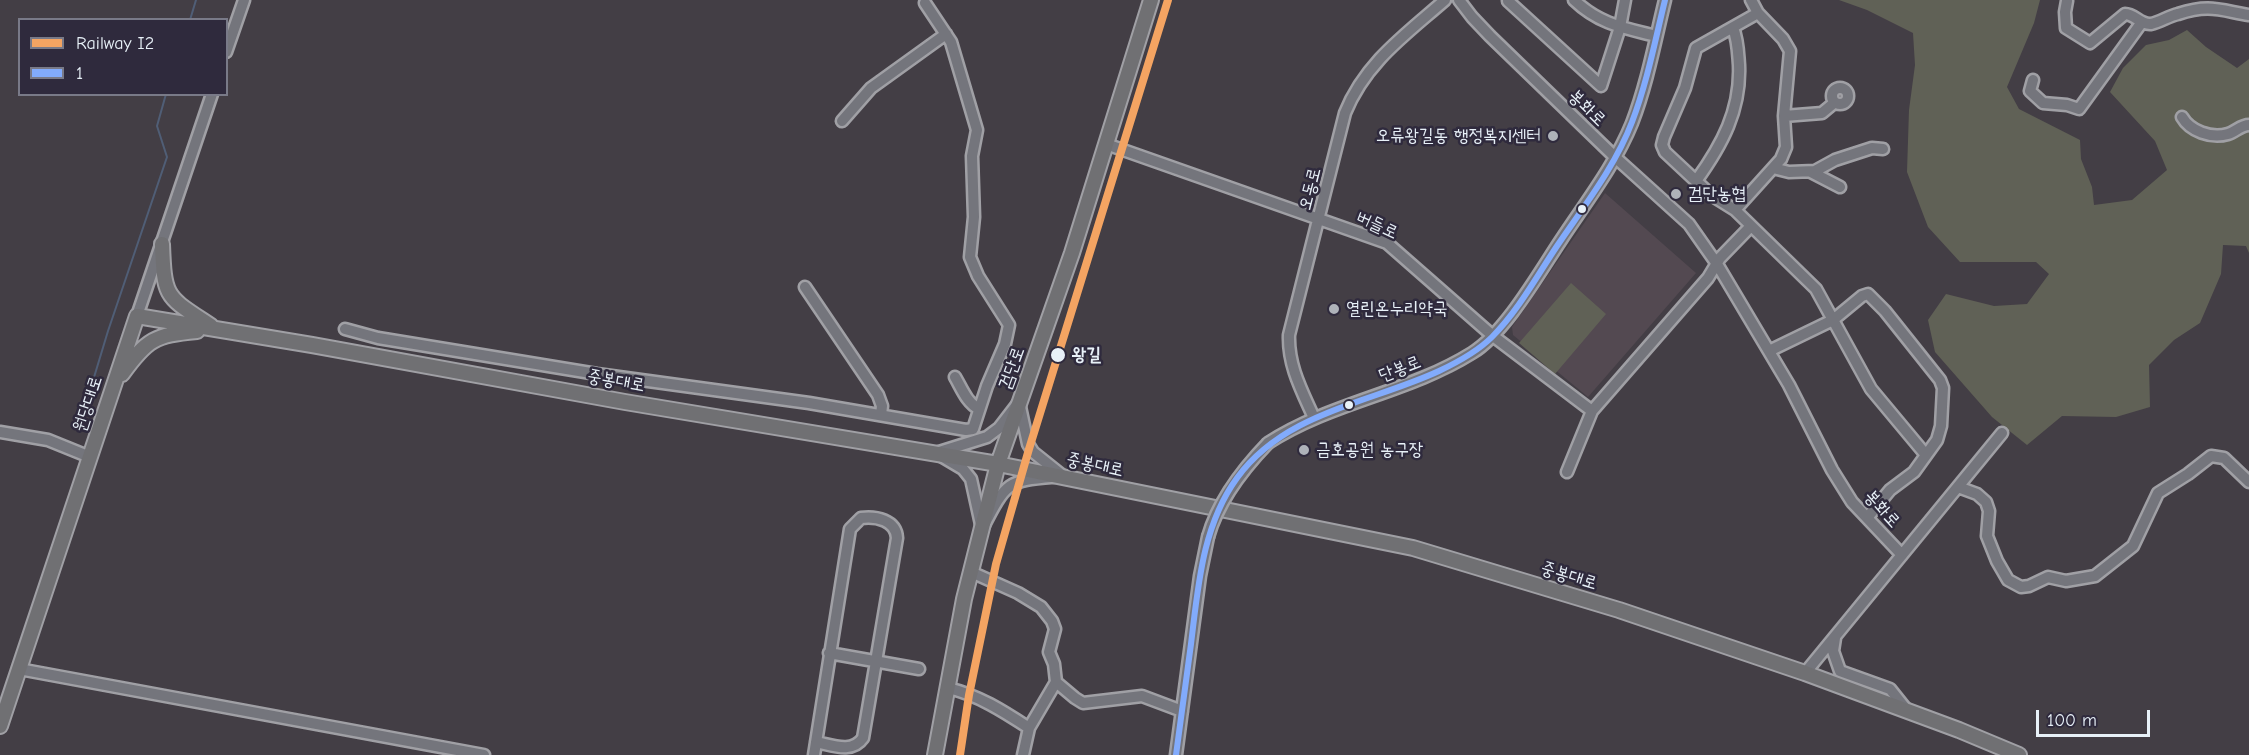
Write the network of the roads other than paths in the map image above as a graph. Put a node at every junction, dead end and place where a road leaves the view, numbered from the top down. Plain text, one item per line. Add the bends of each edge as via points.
1 (244, 0) edge
2 (1151, 0) edge
3 (1445, 0) edge
4 (1459, 0) edge
5 (1509, 0) edge
6 (1574, 0) edge
7 (1625, 0) edge
8 (1665, 0) edge
9 (1751, 0) edge
10 (2067, 1) edge
11 (925, 3) dead end
12 (1758, 13) junction
13 (2249, 15) edge
14 (2142, 22) junction
15 (1620, 27) junction
16 (1733, 28) junction
17 (946, 34) junction
18 (1656, 36) junction
19 (228, 46) edge
20 (2033, 80) dead end
21 (211, 96) edge
22 (1834, 103) dead end
23 (1784, 116) junction
24 (2182, 117) dead end
25 (842, 121) dead end
26 (2249, 125) edge
27 (1106, 144) junction
28 (1883, 149) dead end
29 (1616, 158) junction
30 (1773, 168) junction
31 (1811, 171) junction
32 (1696, 181) junction
33 (1840, 187) dead end
34 (1735, 210) junction
35 (1320, 218) junction
36 (1751, 226) junction
37 (162, 244) junction
38 (1717, 264) junction
39 (805, 287) dead end
40 (137, 316) junction
41 (1833, 320) junction
42 (215, 329) junction
43 (345, 329) dead end
44 (1493, 336) junction
45 (1769, 351) junction
46 (955, 377) dead end
47 (114, 385) junction
48 (1019, 402) junction
49 (979, 409) junction
50 (1592, 411) junction
51 (881, 415) junction
52 (1314, 418) junction
53 (0, 432) edge
54 (2002, 433) dead end
55 (936, 453) junction
56 (1926, 455) junction
57 (90, 457) junction
58 (998, 464) junction
59 (1568, 472) dead end
60 (1063, 476) junction
61 (2249, 482) edge
62 (1958, 487) junction
63 (1867, 518) junction
64 (982, 528) junction
65 (1902, 555) junction
66 (971, 572) junction
67 (1836, 636) junction
68 (829, 653) junction
69 (876, 661) junction
70 (19, 669) junction
71 (919, 669) dead end
72 (1805, 674) junction
73 (1056, 682) junction
74 (948, 688) junction
75 (1906, 710) junction
76 (1182, 711) junction
77 (1, 722) edge
78 (1029, 728) junction
79 (816, 742) junction
80 (470, 754) edge
81 (484, 755) edge
82 (814, 755) edge
83 (935, 755) edge
84 (1023, 755) edge
85 (1176, 755) edge
86 (2019, 755) edge

1 - 19 street
2 - 27 main road, 검단로
3 - 35 street, 오동로 via 1379,59 1353,93
4 - 29 street, 봉화로 via 1490,36
5 - 15 street via 1601,86
6 - 15 street via 1595,18
7 - 15 street
8 - 18 street, 단봉로
9 - 12 street
10 - 14 street via 2066,28 2090,43 2125,14
11 - 17 street
12 - 16 street
12 - 23 street via 1790,51
13 - 14 street via 2210,8 2179,13 2151,24
14 - 20 street via 2079,109 2043,104 2030,91
15 - 18 street
16 - 32 street via 1739,78 1732,118
16 - 32 street via 1694,51 1685,88 1664,136 1665,152
17 - 25 street via 871,88
17 - 49 street via 977,130 972,156 974,218 970,257 1009,325
18 - 29 street, 단봉로 via 1632,123
21 - 37 street, 원당대로
22 - 23 street via 1822,113
23 - 30 street via 1784,153
24 - 26 street via 2194,130 2210,134 2230,134
27 - 35 street, 버들로
27 - 48 main road, 검단로
28 - 31 street via 1872,148
29 - 38 street, 봉화로 via 1689,224
29 - 44 street, 단봉로 via 1530,288
30 - 31 street via 1785,172
30 - 34 street
31 - 33 street
32 - 34 street
34 - 36 street
35 - 44 street, 버들로 via 1387,243
35 - 52 street, 오동로 via 1288,343 1293,371
36 - 38 street
36 - 41 street via 1816,289
37 - 40 street, 원당대로
37 - 42 main road via 168,293
38 - 45 street, 봉화로
38 - 50 street
39 - 51 street via 878,395
40 - 42 main road, 중봉대로
40 - 47 main road, 원당대로
41 - 45 street
41 - 56 street via 1871,389
41 - 56 street via 1862,296 1871,295 1940,380 1941,430
42 - 47 main road via 154,339 138,352
42 - 55 main road, 중봉대로
43 - 51 street via 378,338 597,374
44 - 50 street, 버들로
44 - 52 street, 단봉로 via 1438,372
45 - 63 street, 봉화로 via 1832,470
46 - 49 street via 972,406
47 - 57 main road, 원당대로
48 - 55 street via 987,437
48 - 58 main road, 검단로
48 - 60 street via 1028,444
49 - 51 street via 976,425 966,430
50 - 59 street
52 - 76 street, 단봉로, bridge via 1268,443 1237,478 1216,513 1200,576
53 - 57 street via 48,440
54 - 62 street
55 - 58 main road, 중봉대로
55 - 64 street via 963,469 971,479
56 - 63 street
57 - 70 main road, 원당대로
58 - 60 main road, 중봉대로
58 - 64 main road, 검단로
60 - 64 street via 1020,480 1005,489
60 - 72 main road, 중봉대로 via 1413,548 1619,610
61 - 62 street via 2224,458 2211,456 2158,493 2130,549 2096,576 2066,581 2048,577 2021,587 2008,580 1989,544 1986,502
62 - 65 street
63 - 65 street, 봉화로
64 - 66 main road, 검단로
65 - 67 street
66 - 73 street via 1047,612 1055,629 1048,652
66 - 74 main road, 검단로
67 - 72 street
67 - 75 street via 1833,651 1840,671 1890,689
68 - 69 street
68 - 69 street via 850,530 861,518 885,520 894,526 897,538
68 - 79 street
69 - 71 street
69 - 79 street via 865,732 859,743 850,748
70 - 77 main road, 원당대로
70 - 80 street
72 - 75 main road, 중봉대로
73 - 76 street via 1083,703 1143,696
73 - 78 street
74 - 78 street via 1000,709
74 - 83 main road, 검단로
75 - 86 main road, 중봉대로
76 - 85 street, 단봉로
78 - 84 street
79 - 82 street
80 - 81 street

